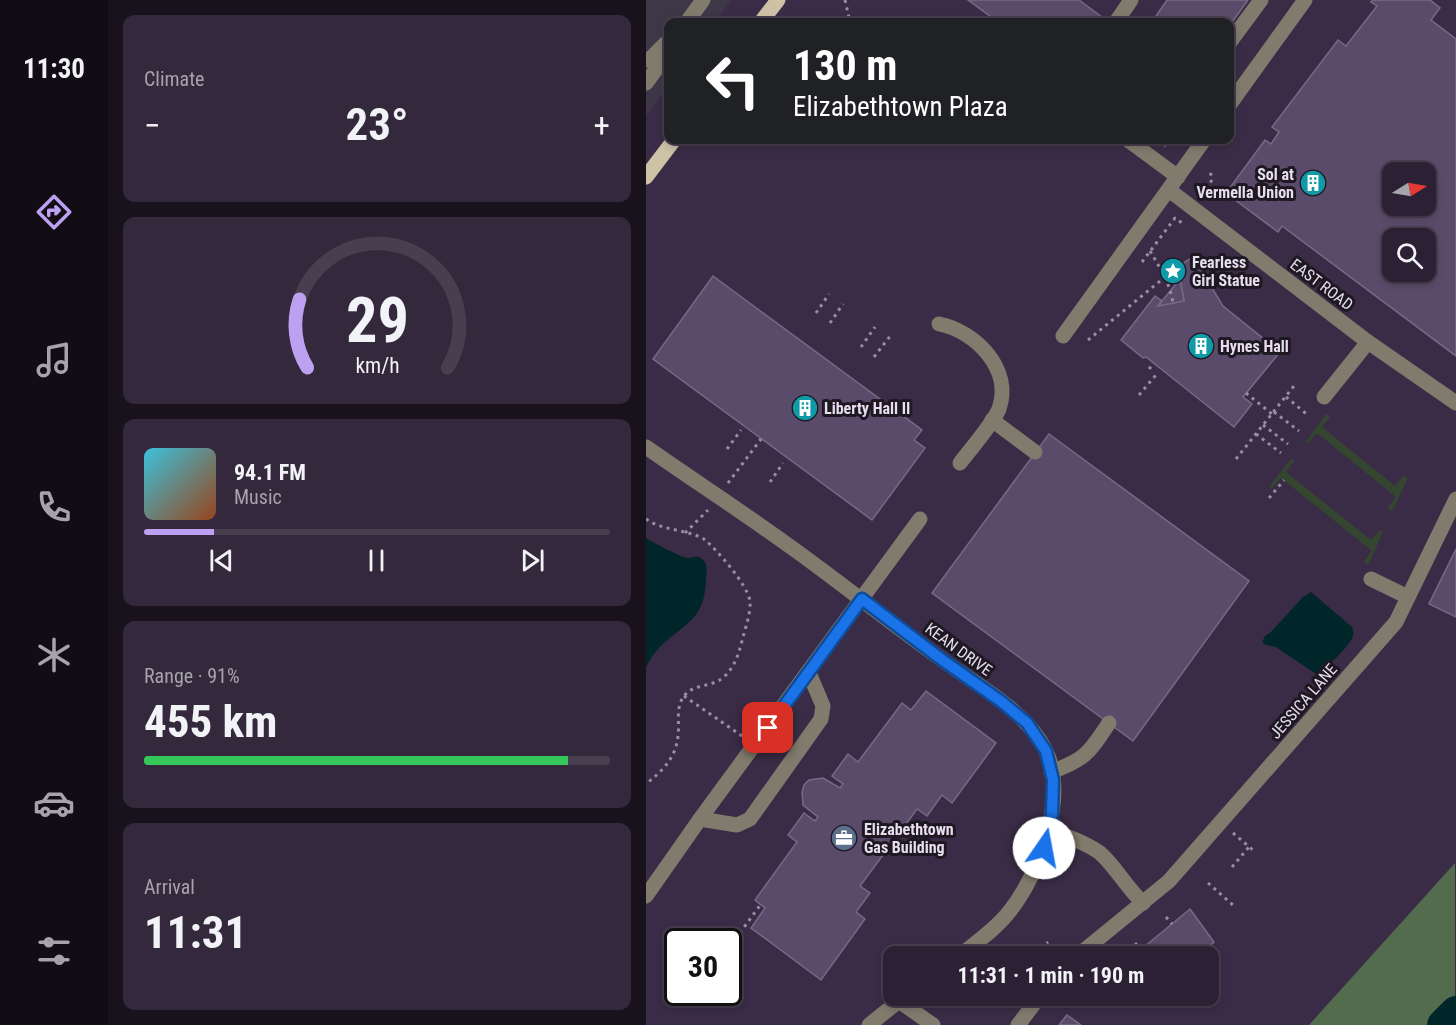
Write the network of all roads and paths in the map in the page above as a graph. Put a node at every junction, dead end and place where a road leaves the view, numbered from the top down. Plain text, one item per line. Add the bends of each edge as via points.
1 (703, 0) edge
2 (778, 0) edge
3 (845, 0) edge
4 (1131, 0) edge
5 (1261, 0) edge
6 (1305, 0) edge
7 (690, 18) edge
8 (764, 18) edge
9 (849, 18) edge
10 (1119, 18) edge
11 (1234, 37) edge
12 (664, 45) edge
13 (664, 58) edge
14 (646, 60) edge
15 (646, 83) edge
16 (1234, 92) edge
17 (671, 144) edge
18 (1133, 144) edge
19 (1201, 144) edge
20 (1164, 146) dead end
21 (1171, 149) dead end
22 (1210, 170) dead end
23 (646, 177) edge
24 (1178, 177) junction
25 (1169, 190) junction
26 (1197, 201) dead end
27 (1182, 222) dead end
28 (1150, 251) junction
29 (1142, 262) dead end
30 (1165, 277) junction
31 (829, 294) dead end
32 (1173, 303) dead end
33 (843, 304) dead end
34 (816, 313) dead end
35 (830, 323) dead end
36 (939, 324) dead end
37 (875, 327) dead end
38 (891, 334) dead end
39 (1063, 336) dead end
40 (1088, 340) dead end
41 (1368, 342) junction
42 (861, 347) dead end
43 (874, 357) dead end
44 (1154, 363) dead end
45 (1149, 369) dead end
46 (1156, 375) dead end
47 (1294, 386) dead end
48 (1246, 393) dead end
49 (1139, 395) dead end
50 (1286, 397) junction
51 (1324, 397) dead end
52 (1456, 403) edge
53 (1273, 413) junction
54 (1309, 416) dead end
55 (992, 420) junction
56 (1263, 425) junction
57 (742, 430) dead end
58 (1298, 431) dead end
59 (1256, 434) junction
60 (761, 439) dead end
61 (1288, 444) dead end
62 (646, 447) edge
63 (727, 449) dead end
64 (1035, 452) dead end
65 (1281, 453) dead end
66 (1236, 459) dead end
67 (783, 463) dead end
68 (960, 463) dead end
69 (1284, 480) dead end
70 (770, 482) dead end
71 (718, 496) junction
72 (1269, 498) dead end
73 (1456, 499) edge
74 (646, 519) edge
75 (920, 519) dead end
76 (685, 533) junction
77 (1371, 579) dead end
78 (1408, 597) junction
79 (862, 599) junction
80 (809, 672) junction
81 (684, 696) junction
82 (1109, 723) dead end
83 (745, 739) dead end
84 (1051, 772) junction
85 (646, 784) edge
86 (700, 819) junction
87 (1049, 830) junction
88 (1232, 832) dead end
89 (1249, 847) junction
90 (1254, 851) dead end
91 (1232, 867) dead end
92 (1208, 883) dead end
93 (646, 896) edge
94 (1143, 903) junction
95 (761, 904) dead end
96 (1234, 906) dead end
97 (1166, 917) dead end
98 (1172, 924) dead end
99 (742, 930) edge
100 (1048, 942) dead end
101 (1135, 943) dead end
102 (972, 946) edge
103 (1043, 946) edge
104 (1089, 946) edge
105 (1138, 946) edge
106 (892, 1006) edge
107 (911, 1006) edge
108 (1032, 1006) edge
109 (869, 1025) edge
110 (933, 1025) edge
111 (1018, 1025) edge

1 - 7 street
2 - 8 main road
3 - 9 path
4 - 10 street
5 - 11 street
6 - 16 street
12 - 14 street
13 - 15 street
17 - 23 main road
18 - 24 street
19 - 24 street
20 - 21 path
22 - 26 path via 1212,180
24 - 25 street
25 - 39 street
25 - 41 street, EAST ROAD
27 - 28 path via 1175,218
28 - 29 path
28 - 30 path
30 - 32 path
30 - 40 path
31 - 34 path
33 - 35 path
36 - 55 street via 961,331 995,362 1003,390
37 - 42 path
38 - 43 path
41 - 51 street
41 - 52 street, EAST ROAD
44 - 45 path
46 - 49 path
47 - 50 path
48 - 53 path
50 - 53 path
50 - 54 path
53 - 56 path
53 - 58 path
55 - 64 street
55 - 68 street
56 - 59 path
56 - 61 path
57 - 63 path
59 - 65 path
59 - 66 path
60 - 71 path
62 - 71 street, KEAN DRIVE
67 - 70 path
69 - 72 path
71 - 76 path
71 - 79 street, KEAN DRIVE
73 - 78 street, JESSICA LANE
74 - 76 path
75 - 79 street
76 - 81 path via 697,535 710,544 745,588 750,610 733,668 715,684 697,687
77 - 78 street
78 - 94 street, JESSICA LANE via 1388,633 1169,881
79 - 80 street
79 - 84 street, KEAN DRIVE via 1027,723 1046,751
80 - 86 street
80 - 86 street via 823,706 821,719 751,819 737,825
81 - 83 path
81 - 85 path via 679,706 675,751 666,767
82 - 84 street via 1090,752 1072,765
84 - 87 street, KEAN DRIVE
86 - 93 street
87 - 94 street via 1100,853
87 - 102 street, KEAN DRIVE via 1034,872 1009,913
88 - 89 path
89 - 90 path
89 - 91 path
92 - 96 path
94 - 104 street, JESSICA LANE
95 - 99 path
97 - 98 path
100 - 103 path
101 - 105 path
106 - 109 street
107 - 110 street
108 - 111 street

